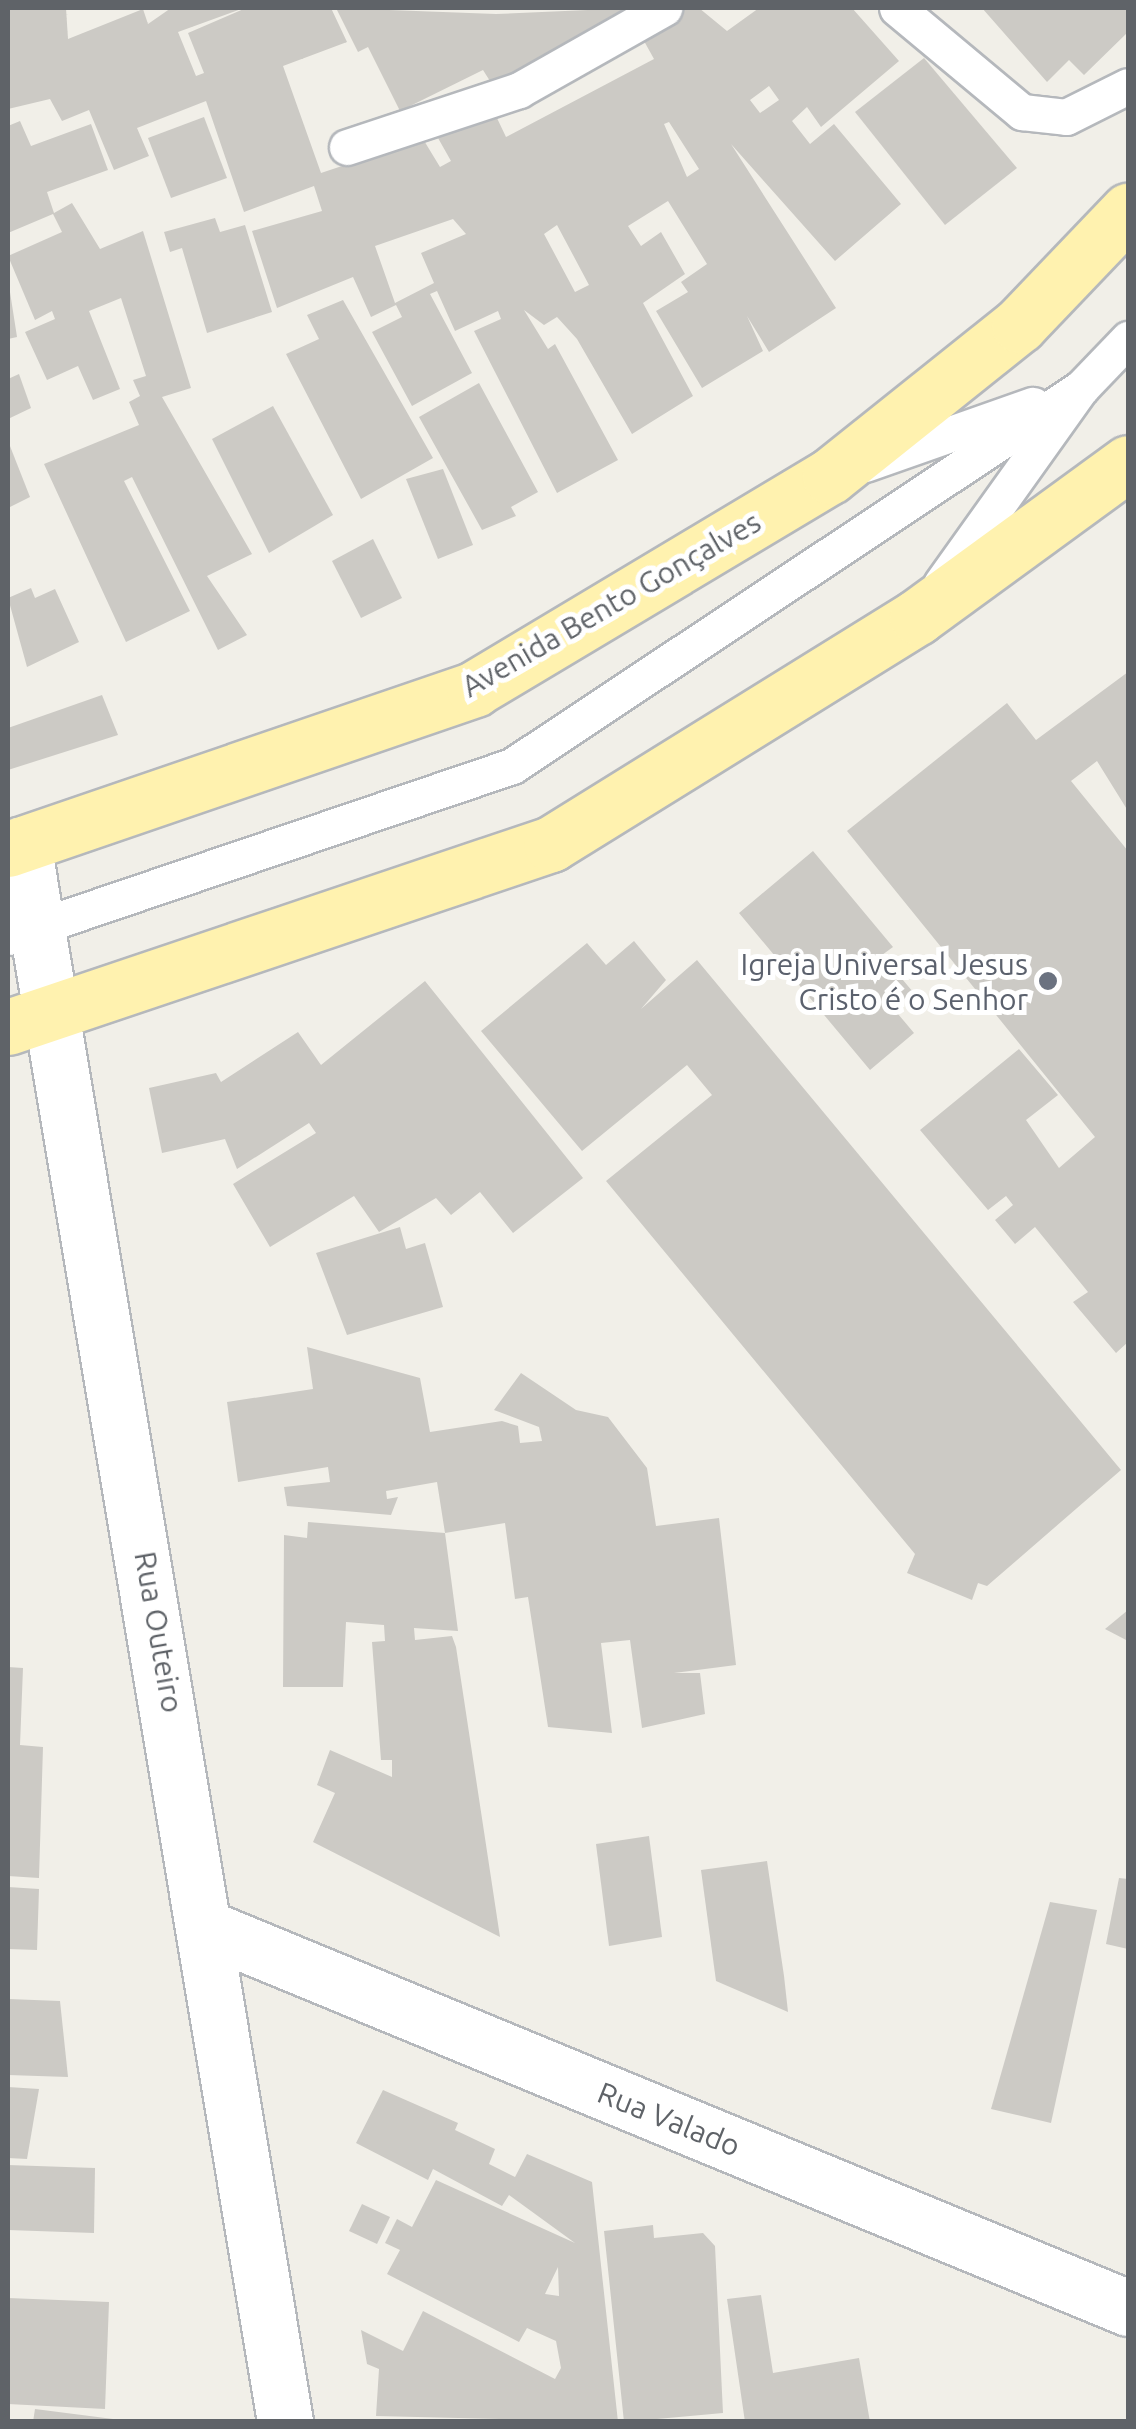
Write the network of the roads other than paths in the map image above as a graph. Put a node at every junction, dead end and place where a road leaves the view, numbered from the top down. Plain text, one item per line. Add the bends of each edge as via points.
1 (664, 8) edge
2 (897, 8) edge
3 (1128, 86) edge
4 (347, 148) dead end
5 (1128, 211) edge
6 (1128, 339) edge
7 (1081, 388) junction
8 (1128, 462) edge
9 (830, 476) junction
10 (917, 617) junction
11 (15, 846) edge
12 (23, 932) edge
13 (30, 1020) edge
14 (209, 1928) junction
15 (1128, 2308) edge
16 (284, 2422) edge

1 - 4 lane via 519,90
2 - 3 lane via 1022,112 1066,117
5 - 9 main road, Avenida Bento Gonçalves via 1018,324
6 - 7 lane
7 - 9 lane
7 - 10 lane
7 - 12 lane via 512,766
8 - 10 main road
9 - 11 main road, Avenida Bento Gonçalves via 474,688
10 - 13 main road via 551,844
11 - 12 street, Rua Outeiro
12 - 13 street, Rua Outeiro
13 - 14 street, Rua Outeiro
14 - 15 street, Rua Valado
14 - 16 street, Rua Outeiro

